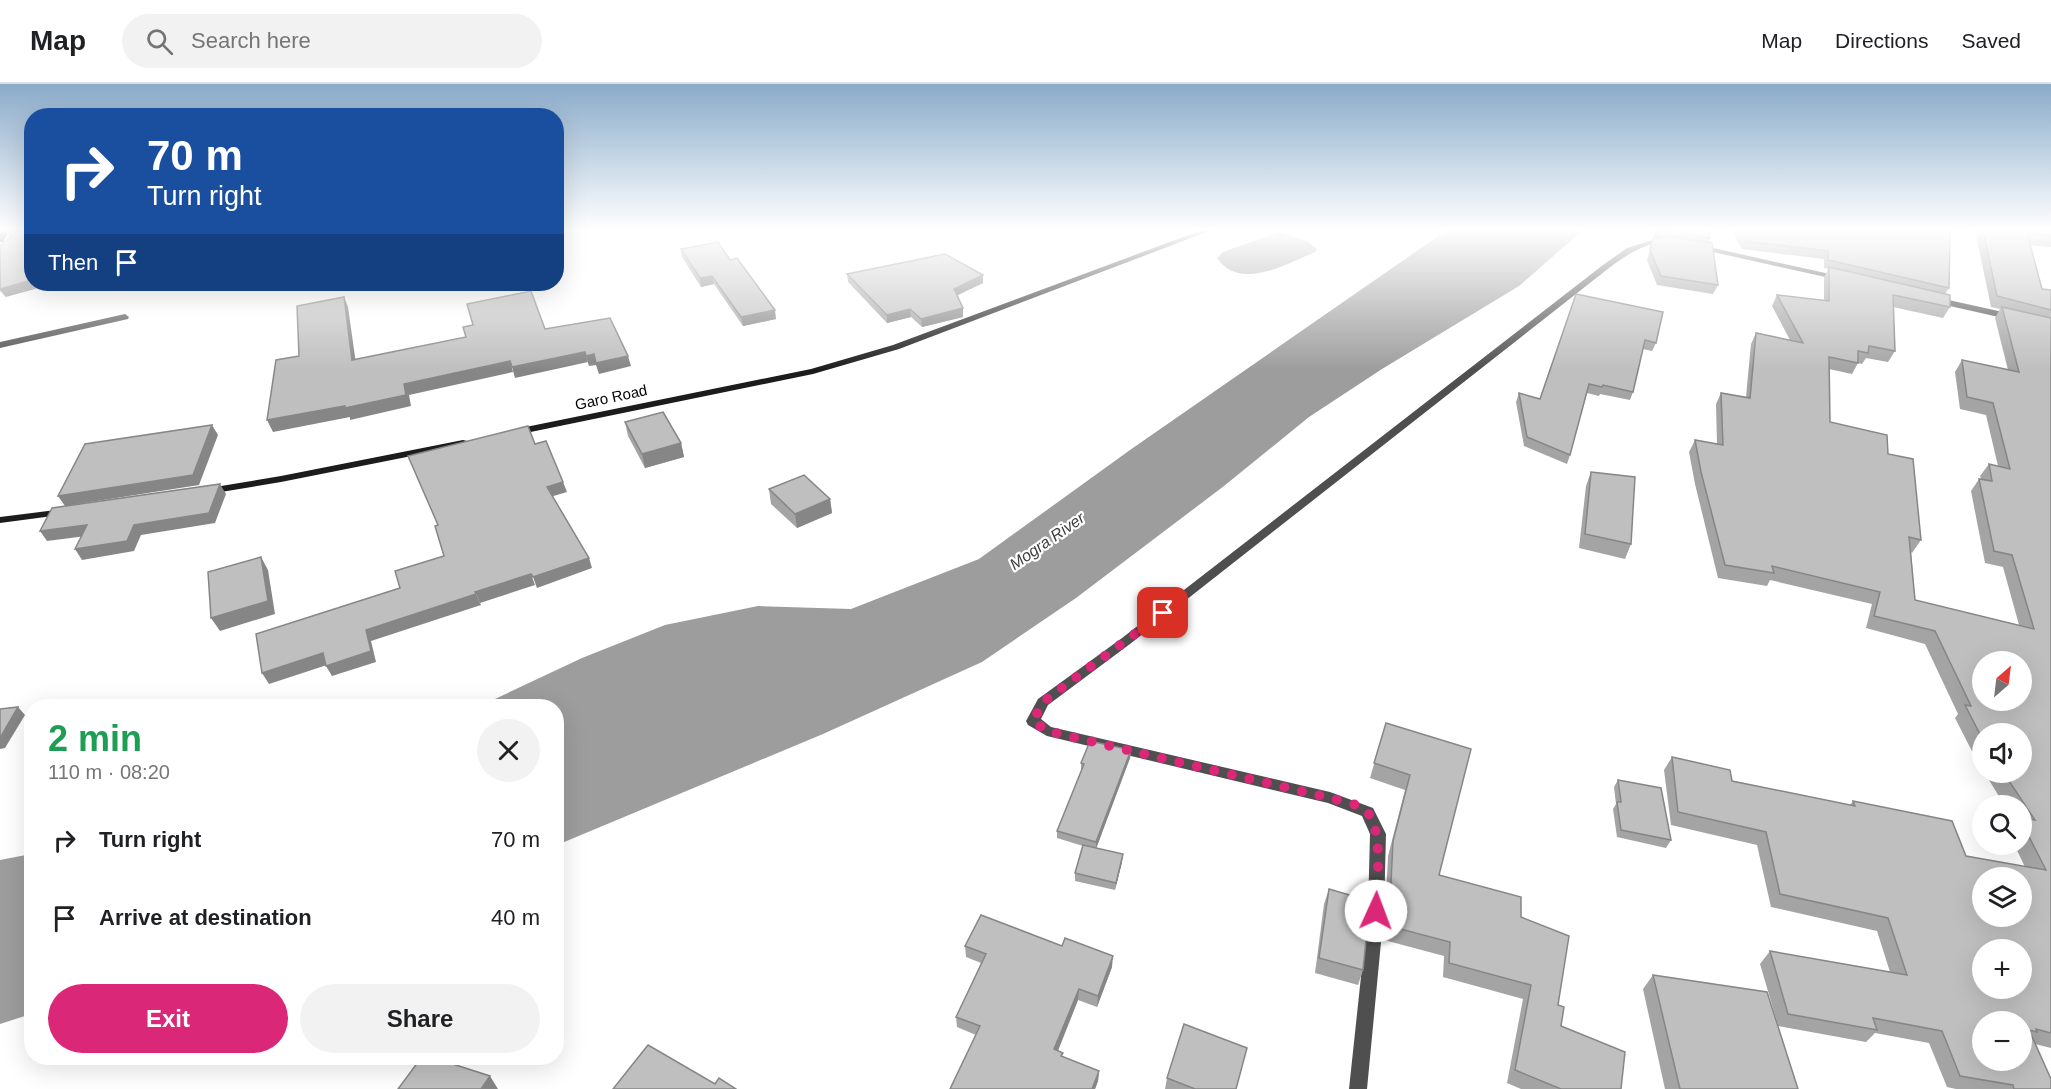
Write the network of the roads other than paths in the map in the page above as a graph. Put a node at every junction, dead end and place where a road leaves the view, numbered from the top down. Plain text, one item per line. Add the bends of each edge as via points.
1 (1083, 277) edge
2 (1595, 277) edge
3 (1836, 277) edge
4 (1853, 281) edge
5 (1919, 297) edge
6 (125, 317) dead end
7 (2019, 319) edge
8 (0, 345) edge
9 (509, 434) edge
10 (475, 440) edge
11 (200, 492) edge
12 (71, 511) edge
13 (0, 520) edge
14 (1358, 1089) edge

1 - 9 street, Garo Road via 896,347 813,371
2 - 14 street via 1043,702 1033,721 1047,731 1330,798 1368,812 1378,834 1376,911
3 - 4 street
5 - 7 street
6 - 8 street
10 - 11 street
12 - 13 street

